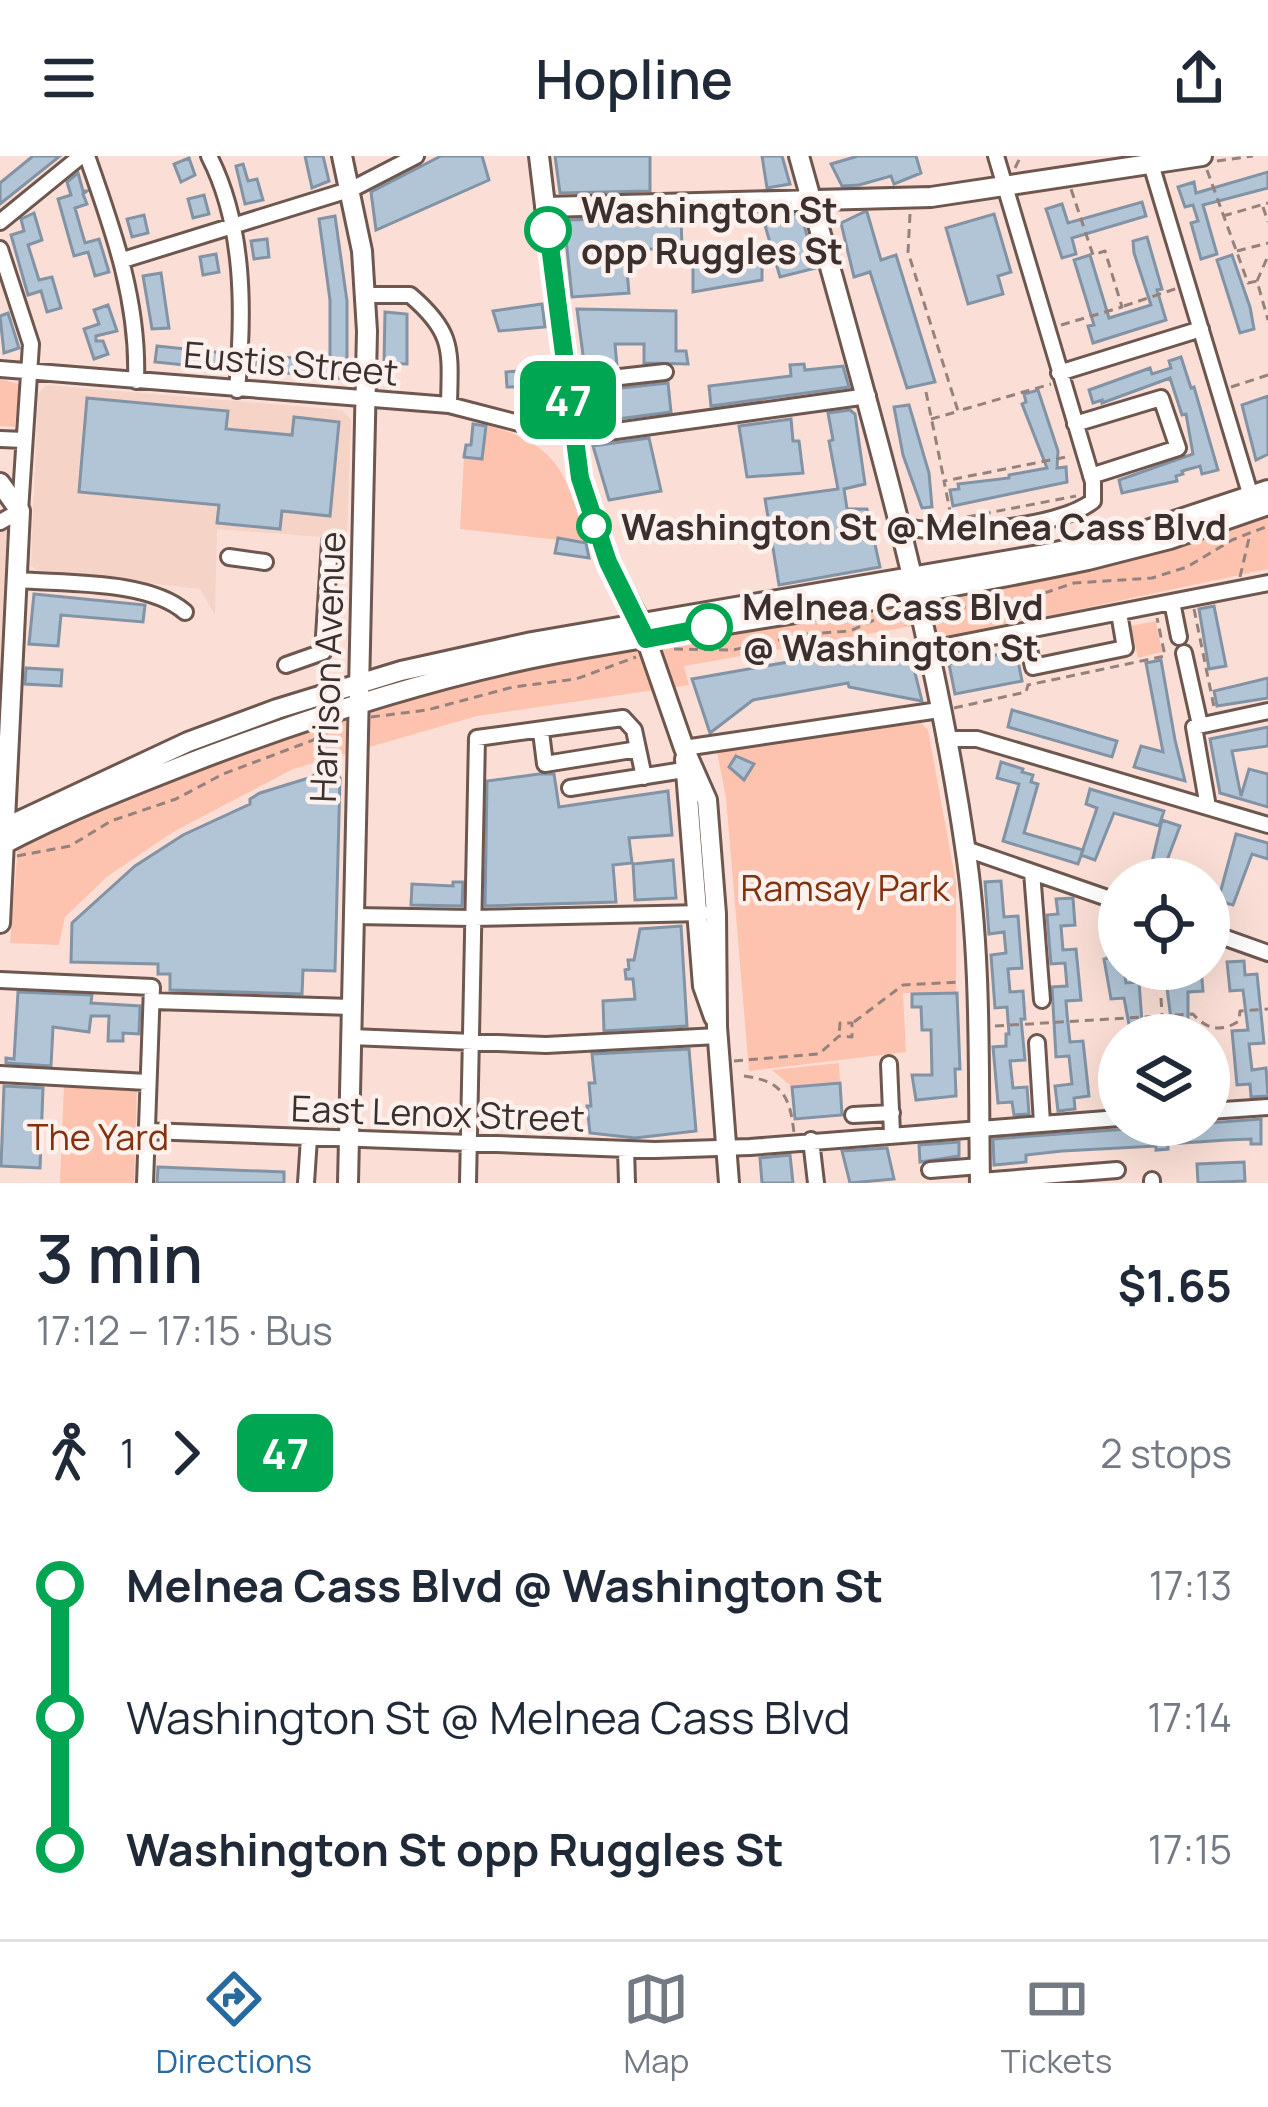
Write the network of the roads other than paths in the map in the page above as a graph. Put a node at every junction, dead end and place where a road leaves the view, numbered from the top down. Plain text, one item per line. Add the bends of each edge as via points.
1 (84, 156) edge
2 (209, 156) edge
3 (342, 156) edge
4 (416, 156) edge
5 (539, 156) edge
6 (799, 156) edge
7 (996, 156) edge
8 (1204, 162) edge
9 (1151, 164) junction
10 (1009, 178) junction
11 (352, 189) junction
12 (812, 201) junction
13 (545, 207) junction
14 (0, 222) edge
15 (230, 228) junction
16 (0, 249) edge
17 (123, 260) junction
18 (367, 296) junction
19 (1201, 329) junction
20 (0, 369) edge
21 (29, 371) junction
22 (665, 372) dead end
23 (1056, 378) junction
24 (136, 381) junction
25 (566, 383) junction
26 (237, 390) junction
27 (868, 396) junction
28 (365, 401) junction
29 (449, 405) junction
30 (1075, 424) junction
31 (573, 437) junction
32 (0, 439) edge
33 (24, 440) junction
34 (1091, 476) junction
35 (0, 483) edge
36 (1262, 506) edge
37 (20, 512) junction
38 (0, 522) edge
39 (898, 525) junction
40 (330, 542) dead end
41 (229, 557) dead end
42 (265, 562) dead end
43 (18, 580) junction
44 (1268, 583) edge
45 (914, 594) junction
46 (1172, 602) junction
47 (185, 612) dead end
48 (1119, 613) junction
49 (1025, 631) junction
50 (644, 632) junction
51 (926, 650) junction
52 (286, 665) dead end
53 (363, 702) junction
54 (947, 709) junction
55 (1268, 711) edge
56 (1197, 726) junction
57 (541, 732) junction
58 (946, 739) junction
59 (684, 748) junction
60 (638, 749) junction
61 (690, 768) junction
62 (644, 777) junction
63 (570, 788) dead end
64 (1208, 808) junction
65 (1268, 825) edge
66 (5, 841) edge
67 (966, 849) junction
68 (1032, 872) junction
69 (1098, 895) edge
70 (1, 899) edge
71 (706, 914) junction
72 (354, 916) junction
73 (472, 918) junction
74 (0, 923) edge
75 (1230, 939) edge
76 (1268, 952) edge
77 (0, 980) edge
78 (152, 994) junction
79 (1042, 1000) dead end
80 (352, 1007) junction
81 (718, 1032) junction
82 (351, 1036) junction
83 (471, 1042) junction
84 (1037, 1043) dead end
85 (889, 1064) dead end
86 (0, 1074) edge
87 (147, 1082) junction
88 (1268, 1107) edge
89 (1230, 1110) edge
90 (892, 1113) junction
91 (853, 1115) dead end
92 (1098, 1119) edge
93 (1042, 1123) junction
94 (979, 1127) junction
95 (148, 1131) junction
96 (892, 1134) junction
97 (309, 1138) junction
98 (349, 1139) junction
99 (811, 1140) junction
100 (469, 1144) junction
101 (727, 1147) junction
102 (626, 1149) junction
103 (930, 1170) dead end
104 (1117, 1170) dead end
105 (980, 1177) edge
106 (145, 1183) edge
107 (306, 1183) edge
108 (348, 1183) edge
109 (468, 1183) edge
110 (627, 1183) edge
111 (729, 1183) edge
112 (816, 1183) edge

1 - 14 street
1 - 17 street
2 - 15 street
3 - 11 main road, Harrison Avenue
4 - 11 street
5 - 13 main road
6 - 12 main road
7 - 10 street
8 - 9 main road
9 - 10 main road
9 - 19 street
10 - 12 main road via 913,198
10 - 23 street
11 - 15 street
11 - 18 main road, Harrison Avenue
12 - 13 main road
12 - 27 main road
13 - 25 main road
15 - 17 street
15 - 26 street via 242,304
16 - 21 street via 31,344
17 - 24 street via 138,343
18 - 28 main road, Harrison Avenue
18 - 29 street via 410,295 430,312 450,344
19 - 23 street
19 - 36 street
20 - 21 street, Eustis Street
21 - 24 street, Eustis Street
21 - 33 street
22 - 25 street
23 - 30 street
24 - 26 street, Eustis Street
25 - 31 main road
26 - 28 street, Eustis Street
27 - 31 street
27 - 39 main road
28 - 29 street, Eustis Street
28 - 53 main road, Harrison Avenue
29 - 31 street, Eustis Street
30 - 34 street
30 - 34 street via 1161,398 1178,448
31 - 50 main road via 601,543
32 - 33 street
33 - 37 street
34 - 39 street via 1093,501 1044,520 943,532
35 - 37 main road
36 - 45 main road via 1088,560
37 - 38 street
37 - 43 main road
39 - 45 main road
40 - 52 street via 323,652
41 - 42 street
43 - 47 street via 131,590
43 - 66 main road
44 - 46 street
45 - 50 main road
45 - 51 main road
46 - 48 street
46 - 56 street
48 - 49 street
48 - 49 street via 1125,648 1033,667
49 - 51 street
50 - 53 main road
50 - 59 main road
51 - 54 main road
53 - 66 main road via 188,742
53 - 72 main road, Harrison Avenue
54 - 58 main road
54 - 59 street
55 - 56 street
56 - 64 street
57 - 60 street via 623,718
57 - 60 street via 545,764
57 - 73 street via 477,738
58 - 64 street via 977,739
58 - 67 main road
59 - 61 main road
60 - 62 street
61 - 62 street
61 - 71 main road
62 - 63 street
64 - 65 street
66 - 70 main road
67 - 68 street
67 - 94 main road
68 - 69 street
68 - 79 street
70 - 74 main road
71 - 73 street
71 - 81 main road via 703,986
72 - 73 street
72 - 80 main road, Harrison Avenue
73 - 83 street
75 - 76 street
77 - 78 street
78 - 80 street
78 - 87 street
80 - 82 main road, Harrison Avenue
81 - 83 street via 603,1045
81 - 101 main road
82 - 83 street
82 - 98 main road, Harrison Avenue
83 - 100 street
84 - 93 street
85 - 90 street
86 - 87 street
87 - 95 street
88 - 89 street
90 - 91 street
90 - 96 street
92 - 93 street, East Lenox Street
93 - 94 street, East Lenox Street
94 - 96 street, East Lenox Street
94 - 105 main road
95 - 97 street, East Lenox Street
95 - 106 street
96 - 99 street, East Lenox Street
97 - 98 street, East Lenox Street
97 - 107 street
98 - 100 street, East Lenox Street
98 - 108 main road, Harrison Avenue
99 - 101 street, East Lenox Street
99 - 112 street
100 - 102 street, East Lenox Street
100 - 109 street
101 - 102 street, East Lenox Street
101 - 111 main road
102 - 110 street
103 - 105 street
104 - 105 street

